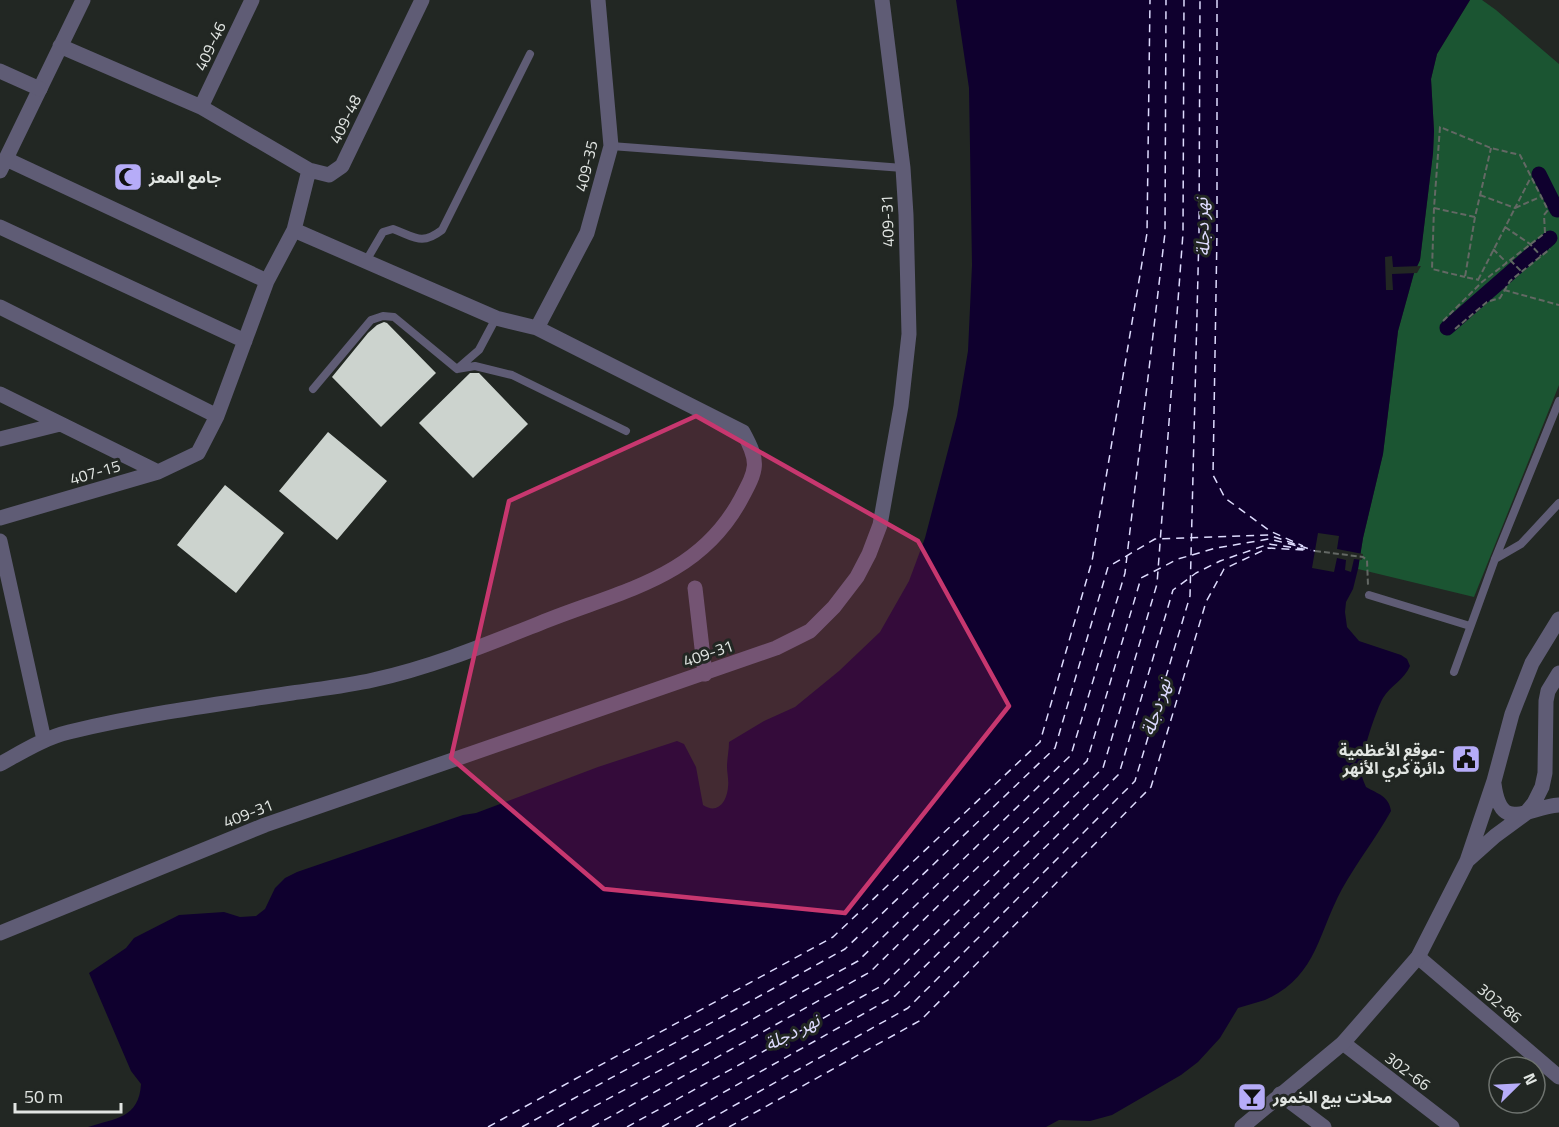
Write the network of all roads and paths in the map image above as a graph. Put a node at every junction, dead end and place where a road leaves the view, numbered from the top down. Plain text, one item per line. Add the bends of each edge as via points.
1 (83, 0) edge
2 (252, 0) edge
3 (422, 0) edge
4 (598, 0) edge
5 (882, 0) edge
6 (60, 46) junction
7 (530, 54) dead end
8 (0, 71) edge
9 (40, 89) junction
10 (201, 107) junction
11 (611, 146) junction
12 (1491, 148) junction
13 (3, 165) edge
14 (903, 168) junction
15 (309, 170) junction
16 (1531, 177) junction
17 (1480, 195) junction
18 (1541, 197) junction
19 (1434, 208) junction
20 (1515, 208) junction
21 (1475, 217) junction
22 (0, 227) edge
23 (1504, 227) junction
24 (294, 230) junction
25 (1532, 246) junction
26 (1493, 249) junction
27 (1550, 249) dead end
28 (1541, 256) junction
29 (366, 261) junction
30 (1509, 262) junction
31 (1520, 271) junction
32 (1465, 277) junction
33 (1478, 280) junction
34 (267, 281) junction
35 (1482, 282) junction
36 (1504, 290) junction
37 (1559, 305) edge
38 (0, 307) edge
39 (496, 318) junction
40 (1443, 321) dead end
41 (537, 328) junction
42 (1455, 329) dead end
43 (245, 340) junction
44 (457, 369) junction
45 (313, 389) dead end
46 (0, 394) edge
47 (1559, 401) edge
48 (217, 416) junction
49 (60, 424) junction
50 (626, 430) dead end
51 (0, 439) edge
52 (158, 472) junction
53 (1559, 503) edge
54 (0, 518) edge
55 (0, 541) edge
56 (1315, 551) dead end
57 (1495, 559) junction
58 (696, 588) dead end
59 (1369, 596) joint
60 (1559, 620) edge
61 (1470, 627) junction
62 (1454, 672) dead end
63 (1559, 673) edge
64 (705, 674) junction
65 (1546, 719) junction
66 (1559, 735) edge
67 (44, 740) junction
68 (0, 764) edge
69 (1494, 781) junction
70 (1559, 805) edge
71 (1525, 814) junction
72 (1467, 861) junction
73 (0, 933) edge
74 (1418, 957) junction
75 (1343, 1043) junction
76 (1559, 1077) edge
77 (1280, 1094) junction
78 (1242, 1127) edge
79 (1324, 1127) edge
80 (1452, 1127) edge

1 - 6 street
2 - 10 street, 409-46
3 - 15 street, 409-48 via 342,166 329,175
4 - 11 street, 409-35
5 - 14 street, 409-31
6 - 9 street
6 - 10 street
7 - 29 lane via 442,230 423,240 393,229 383,232
8 - 9 street
9 - 13 street
10 - 15 street
11 - 14 lane
11 - 41 street, 409-35 via 587,233
12 - 16 path via 1520,155
12 - 17 path
12 - 19 path via 1440,127
13 - 34 street
14 - 64 street, 409-31 via 909,334 880,525 869,554 840,600 810,631
15 - 24 street
16 - 18 path
16 - 20 path
17 - 20 path
17 - 21 path
18 - 20 path
18 - 25 path via 1548,210 1544,215 1545,233
19 - 21 path
19 - 32 path via 1432,269
20 - 23 path
21 - 32 path
22 - 43 street
23 - 25 path
23 - 26 path
24 - 29 street
24 - 34 street
25 - 28 path
25 - 30 path
26 - 30 path
26 - 33 path
27 - 28 path
28 - 31 path
29 - 39 street
30 - 31 path
30 - 35 path
31 - 36 path
32 - 33 path
33 - 35 path
34 - 43 street
35 - 40 path
36 - 37 path
36 - 42 path via 1500,298 1487,302
38 - 48 street
39 - 41 street
39 - 44 lane via 479,350
41 - 67 street via 743,432 753,450 755,473 718,534 692,558 628,591 441,662 371,681 150,714
43 - 48 street
44 - 45 lane via 394,317 383,316 371,320
44 - 50 lane via 475,366 512,375
46 - 49 street
47 - 57 lane
48 - 52 street, 407-15 via 198,453
49 - 51 street
49 - 52 street
52 - 54 street, 407-15
53 - 57 lane via 1521,544
55 - 67 street
56 - 59 path via 1367,560
57 - 61 lane
58 - 64 street
59 - 61 lane
60 - 69 street via 1532,663 1512,714
61 - 62 lane
63 - 65 street via 1548,691
64 - 73 street, 409-31 via 265,825
65 - 66 street
65 - 71 street via 1542,787
67 - 68 street
69 - 71 street via 1501,808 1512,815
69 - 72 street
70 - 71 street
71 - 72 street
72 - 74 street
74 - 75 street
74 - 76 street, 302-86
75 - 77 street
75 - 80 street, 302-66
77 - 78 street
77 - 79 street

